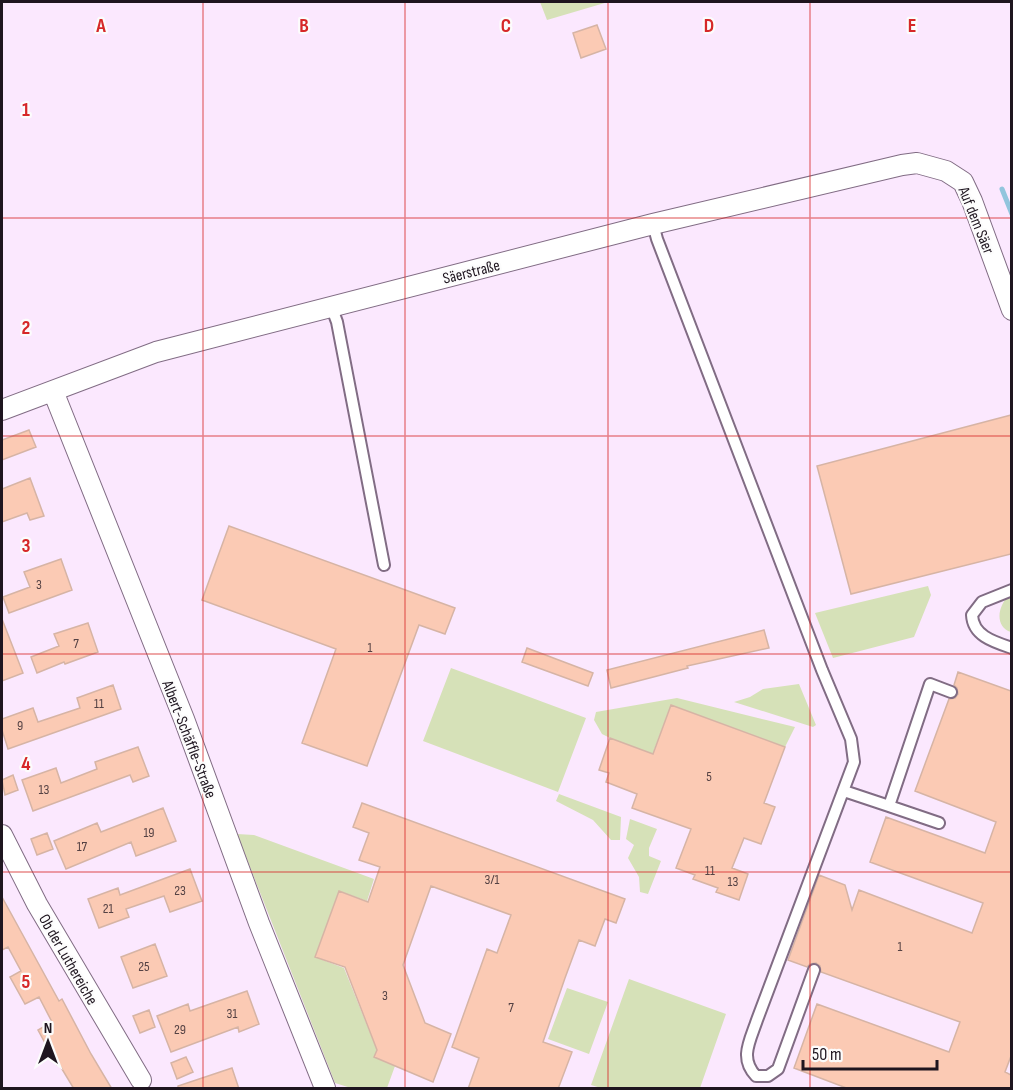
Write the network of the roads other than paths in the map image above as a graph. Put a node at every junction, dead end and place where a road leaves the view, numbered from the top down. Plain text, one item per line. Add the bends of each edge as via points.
1 (946, 171) joint
2 (653, 224) junction
3 (331, 306) junction
4 (1011, 310) edge
5 (53, 391) junction
6 (2, 410) edge
7 (384, 565) dead end
8 (1011, 590) edge
9 (1011, 648) edge
10 (951, 692) dead end
11 (844, 791) junction
12 (889, 806) junction
13 (939, 823) dead end
14 (2, 835) edge
15 (814, 970) dead end
16 (756, 1076) junction
17 (141, 1080) dead end
18 (325, 1089) edge
19 (753, 1089) edge

1 - 2 street, Säerstraße via 917,164 902,165
1 - 4 street, Auf dem Säer via 963,182 972,201
2 - 3 street, Säerstraße
2 - 11 lane via 851,740 854,762
3 - 5 street, Säerstraße via 156,352
3 - 7 lane
5 - 6 street, Säerstraße
5 - 18 street, Albert-Schäffle-Straße
8 - 9 lane via 982,602 972,615 972,624 979,634
10 - 12 lane via 930,684
11 - 12 lane
11 - 16 lane via 757,1020 746,1057 748,1068
12 - 13 lane
14 - 17 street, Ob der Luthereiche via 37,904
15 - 16 lane via 778,1069 768,1076
16 - 19 lane

